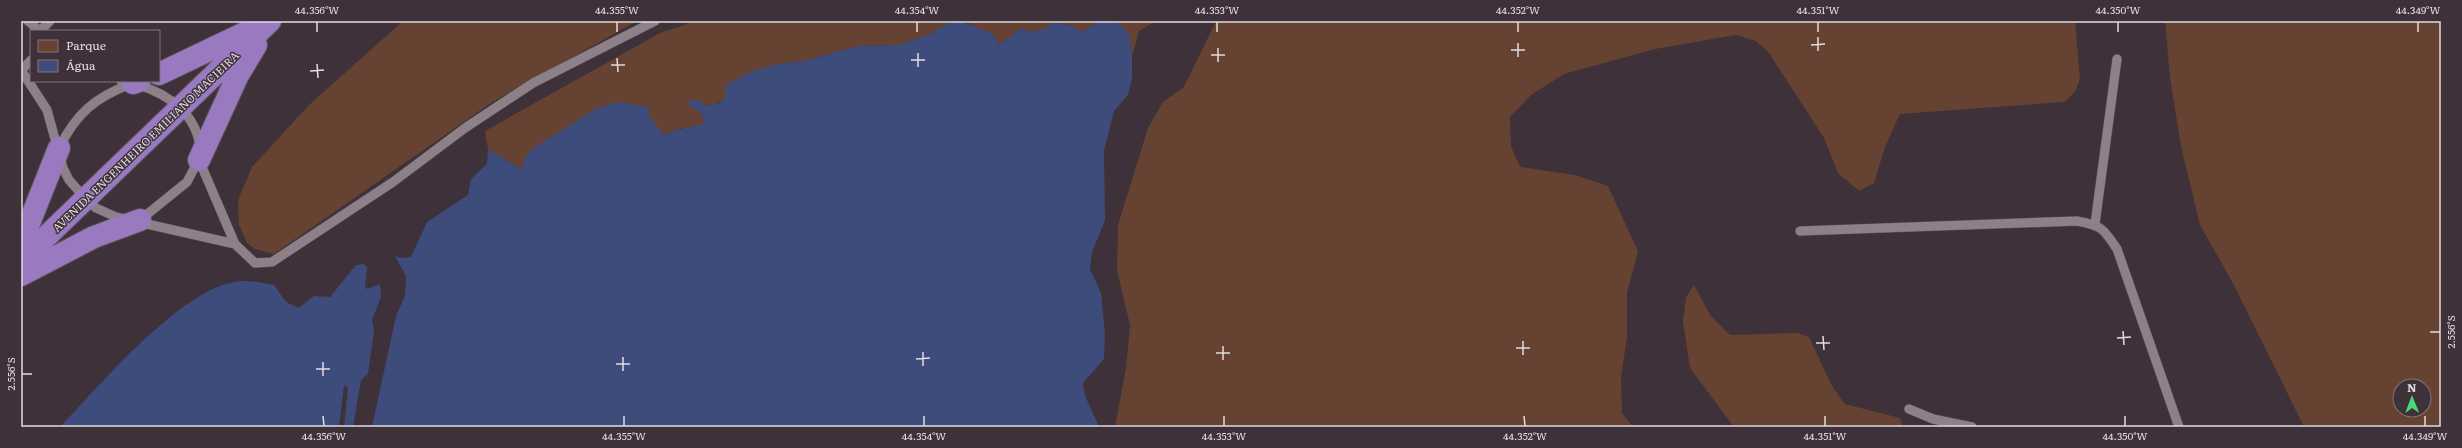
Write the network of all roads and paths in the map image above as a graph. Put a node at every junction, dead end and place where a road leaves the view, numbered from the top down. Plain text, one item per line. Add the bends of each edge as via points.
1 (28, 21) edge
2 (50, 21) edge
3 (266, 21) edge
4 (272, 21) edge
5 (655, 21) edge
6 (39, 30) edge
7 (41, 30) edge
8 (2117, 59) dead end
9 (30, 61) edge
10 (21, 71) edge
11 (160, 74) edge
12 (131, 82) edge
13 (181, 108) junction
14 (59, 148) junction
15 (199, 160) junction
16 (85, 198) junction
17 (140, 220) junction
18 (2094, 224) junction
19 (1800, 231) dead end
20 (21, 238) edge
21 (235, 244) junction
22 (21, 262) edge
23 (21, 275) edge
24 (1909, 409) dead end
25 (1972, 427) edge
26 (2179, 427) edge

1 - 6 lane
2 - 7 lane
3 - 11 highway via 235,39
4 - 13 highway, AVENIDA ENGENHEIRO EMILIANO MACIEIRA
4 - 15 highway via 238,75
5 - 21 lane via 533,83 465,128 393,182 272,262 255,263
8 - 18 lane
9 - 10 lane
10 - 14 lane via 47,110
12 - 13 lane via 158,92
12 - 14 lane via 90,105 69,128
13 - 15 lane via 190,119 198,137
13 - 16 highway, AVENIDA ENGENHEIRO EMILIANO MACIEIRA
14 - 16 lane via 63,168 69,180
14 - 20 highway
15 - 17 lane via 187,182
15 - 21 lane
16 - 17 lane via 96,208 116,216
16 - 22 highway, AVENIDA ENGENHEIRO EMILIANO MACIEIRA
17 - 21 lane
17 - 23 highway via 94,237
18 - 19 lane via 2077,221
18 - 26 lane via 2105,230 2118,249
24 - 25 lane via 1933,419

